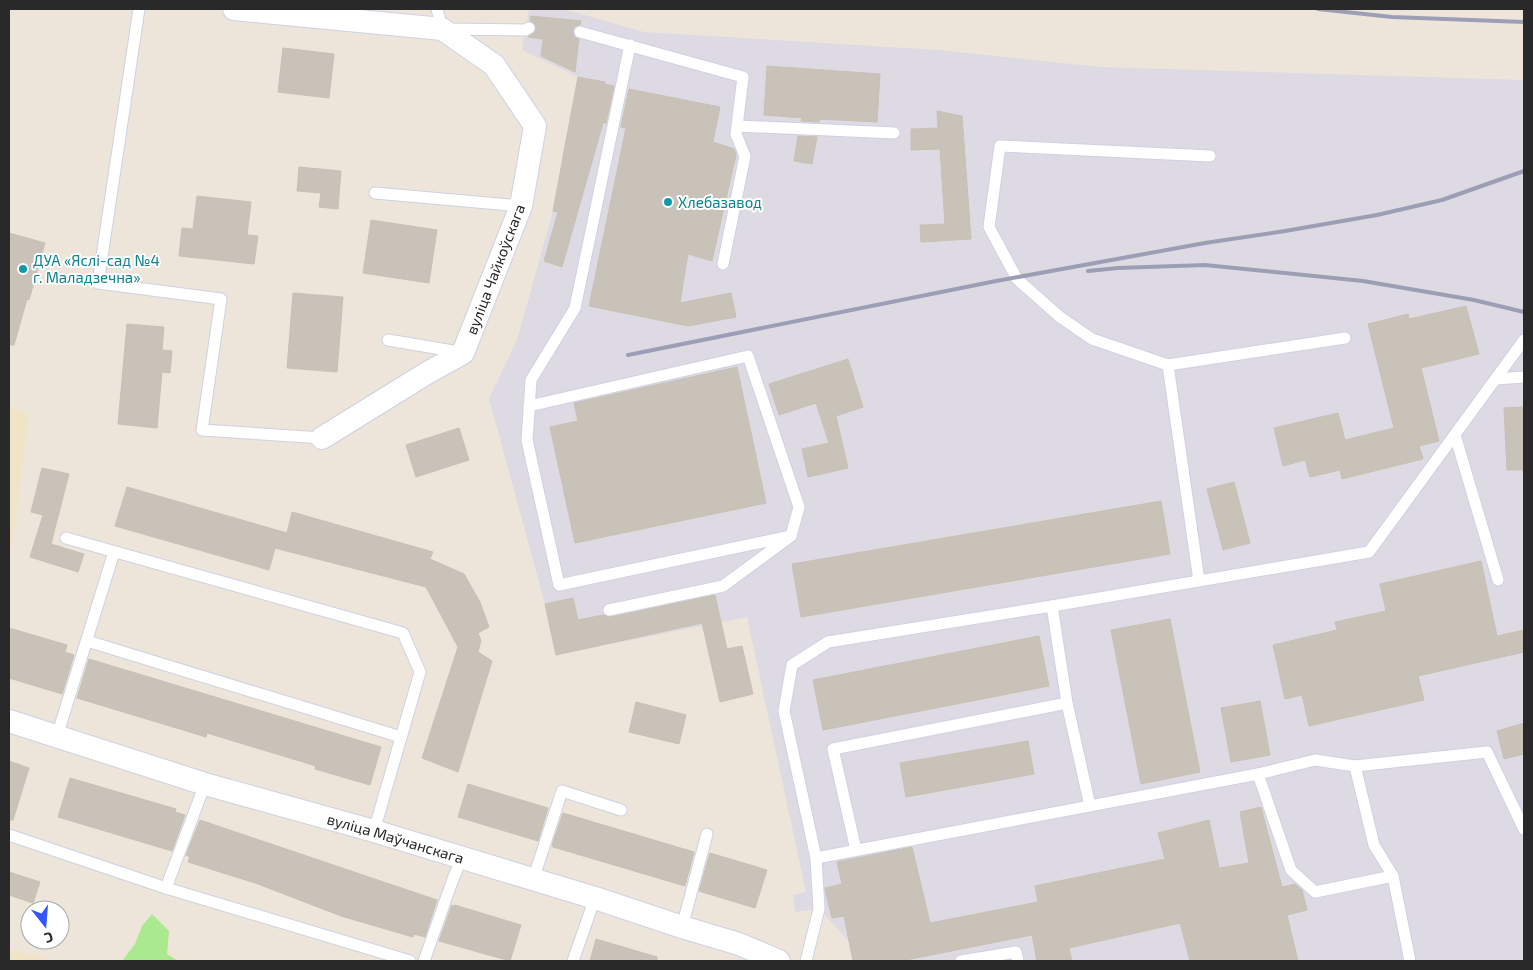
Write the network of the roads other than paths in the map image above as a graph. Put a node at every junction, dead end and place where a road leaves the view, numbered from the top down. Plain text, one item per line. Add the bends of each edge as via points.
1 (139, 9) edge
2 (234, 9) edge
3 (304, 12) edge
4 (439, 19) edge
5 (529, 28) dead end
6 (580, 32) dead end
7 (630, 45) junction
8 (738, 126) junction
9 (894, 133) dead end
10 (1210, 156) dead end
11 (375, 193) dead end
12 (521, 206) junction
13 (723, 264) dead end
14 (1345, 338) dead end
15 (388, 340) dead end
16 (1524, 340) edge
17 (463, 353) junction
18 (1168, 365) junction
19 (1524, 377) edge
20 (1496, 379) junction
21 (530, 406) junction
22 (1455, 435) junction
23 (322, 438) joint
24 (791, 536) junction
25 (66, 538) dead end
26 (114, 552) junction
27 (1498, 580) dead end
28 (1199, 581) junction
29 (1052, 606) junction
30 (610, 610) dead end
31 (87, 641) junction
32 (1067, 703) junction
33 (9, 721) edge
34 (57, 736) junction
35 (401, 737) junction
36 (1356, 766) junction
37 (1258, 774) junction
38 (205, 784) junction
39 (1090, 806) junction
40 (621, 810) dead end
41 (1524, 829) edge
42 (374, 831) junction
43 (707, 834) dead end
44 (9, 835) edge
45 (856, 850) junction
46 (462, 858) junction
47 (816, 858) junction
48 (1393, 876) junction
49 (533, 880) junction
50 (166, 888) junction
51 (595, 898) junction
52 (682, 927) junction
53 (410, 961) edge
54 (424, 961) edge
55 (573, 961) edge
56 (779, 961) edge
57 (806, 961) edge
58 (961, 961) edge
59 (1018, 961) edge
60 (1410, 961) edge

1 - 23 lane via 98,283 222,299 202,430
2 - 3 street, вуліца Чайкоўскага
3 - 4 street, вуліца Чайкоўскага
4 - 5 lane
4 - 12 street, вуліца Чайкоўскага via 494,65 535,126
6 - 7 lane
7 - 8 lane via 743,77
7 - 21 lane via 575,308 531,380
8 - 9 lane
8 - 13 lane via 736,134 745,156
10 - 18 lane via 1000,146 989,227 1017,279 1060,317 1092,339
11 - 12 lane
12 - 17 street, вуліца Чайкоўскага
14 - 18 lane
15 - 17 lane
16 - 20 lane
17 - 23 street, вуліца Чайкоўскага
18 - 28 lane
19 - 20 lane
20 - 22 lane
21 - 24 lane via 748,356 799,507
21 - 24 lane via 527,440 559,585
22 - 27 lane
22 - 28 lane via 1369,552
24 - 30 lane via 723,586
25 - 26 lane
26 - 31 lane
26 - 35 lane via 403,633 420,672
28 - 29 lane
29 - 32 lane
29 - 47 lane via 828,642 792,665 784,711
31 - 34 lane
31 - 35 lane
32 - 39 lane
32 - 45 lane via 833,749
33 - 34 street, вуліца Маўчанскага
34 - 38 street, вуліца Маўчанскага
35 - 42 lane
36 - 37 lane via 1314,760
36 - 41 lane via 1487,752
36 - 48 lane via 1374,845
37 - 39 lane
37 - 48 lane via 1291,870 1315,892
38 - 42 street, вуліца Маўчанскага
38 - 50 lane
39 - 45 lane
40 - 49 lane via 562,791
42 - 46 street, вуліца Маўчанскага
43 - 52 lane
44 - 50 lane
45 - 47 lane
46 - 49 street, вуліца Маўчанскага
46 - 54 lane
47 - 57 lane via 819,909
48 - 60 lane
49 - 51 street, вуліца Маўчанскага
50 - 53 lane
51 - 52 street, вуліца Маўчанскага
51 - 55 lane
52 - 56 street, вуліца Маўчанскага via 739,944
58 - 59 lane via 1016,952

